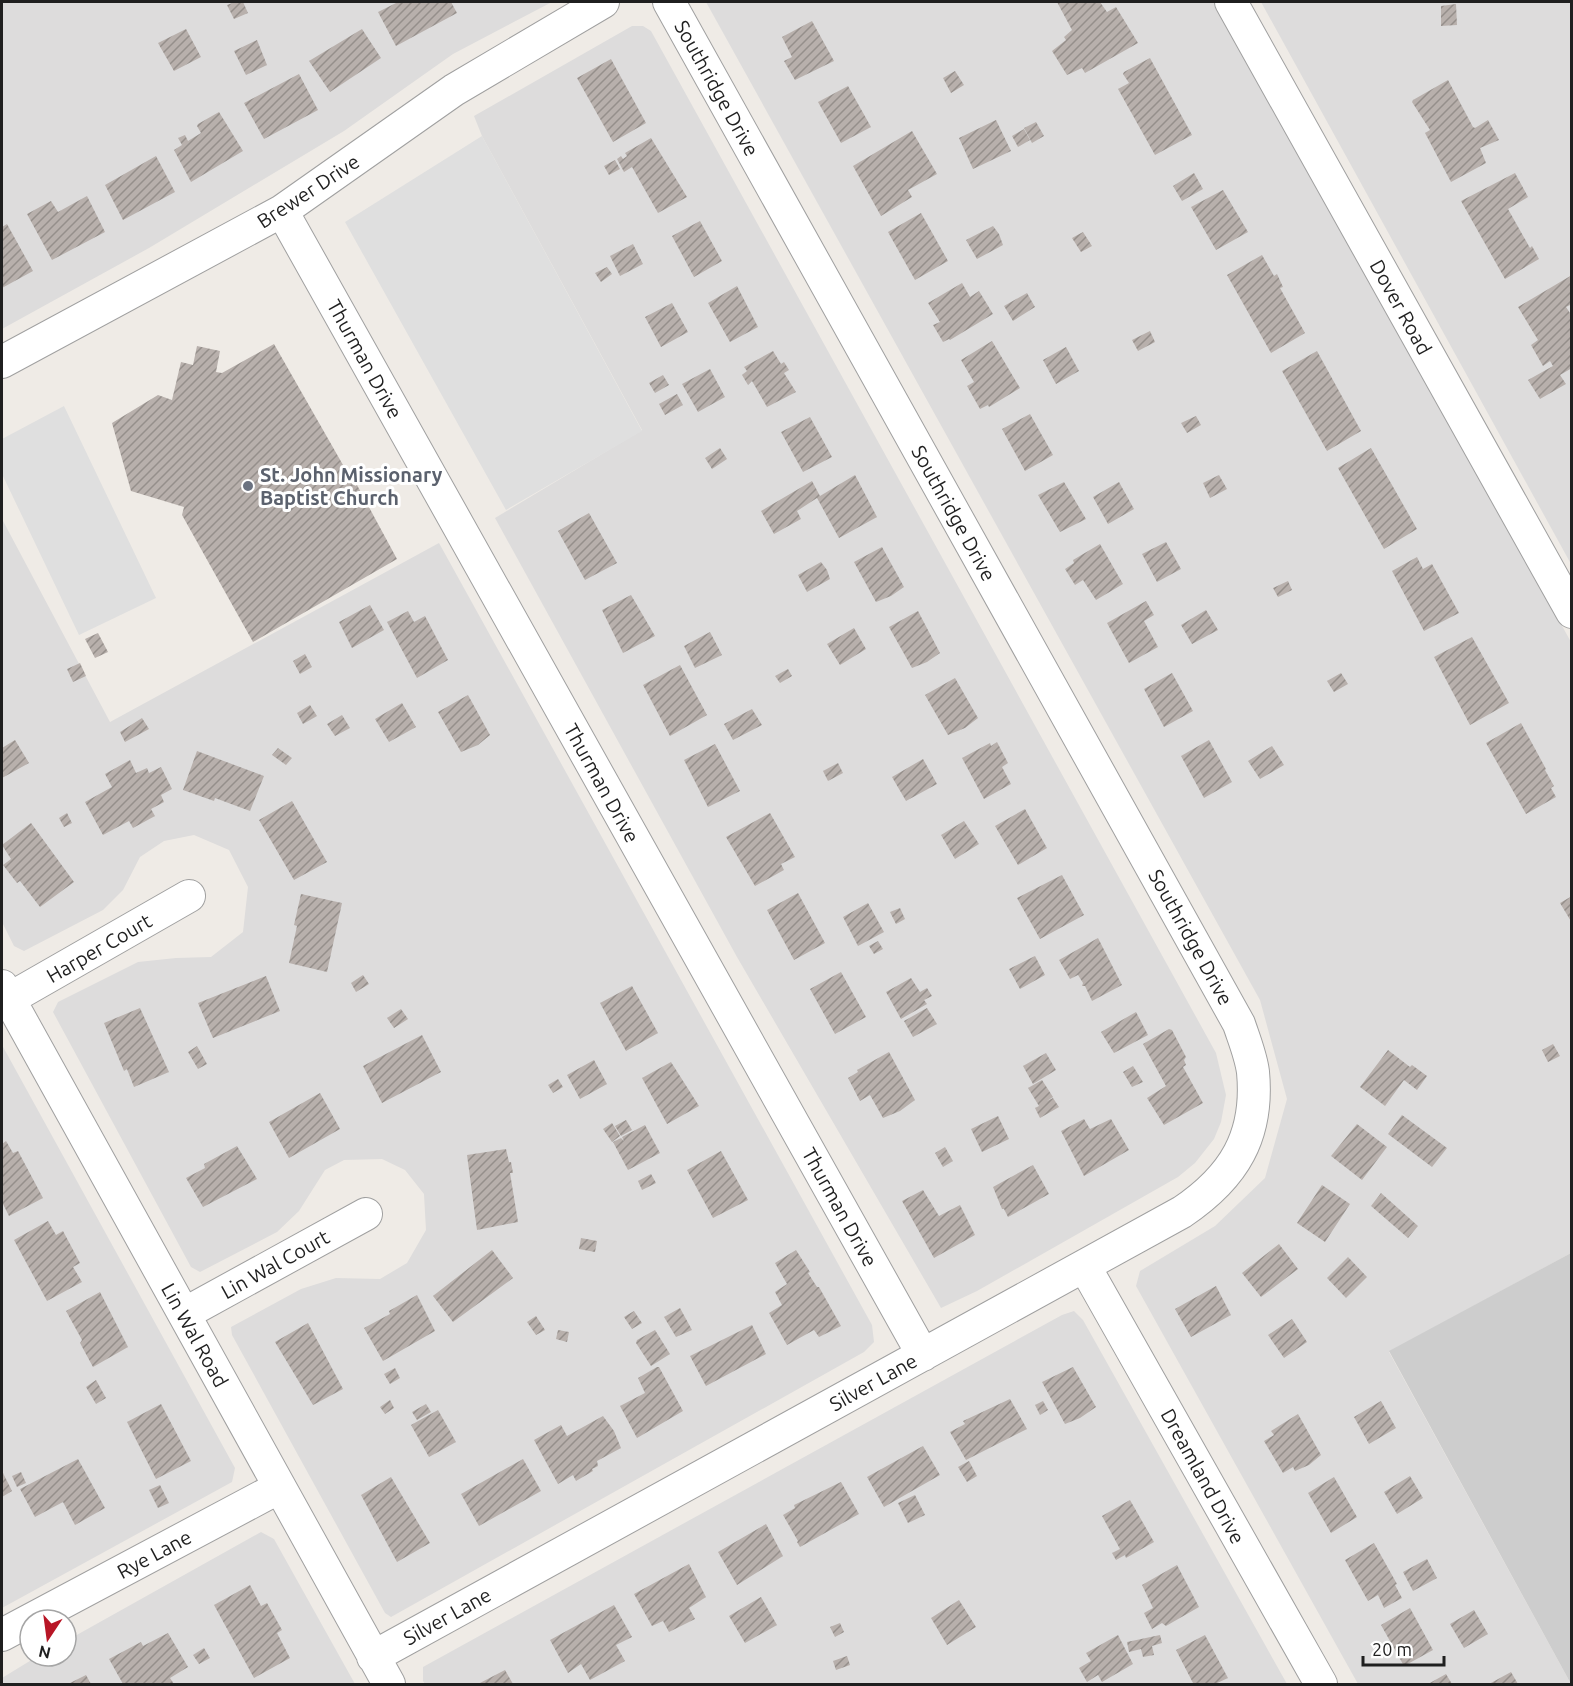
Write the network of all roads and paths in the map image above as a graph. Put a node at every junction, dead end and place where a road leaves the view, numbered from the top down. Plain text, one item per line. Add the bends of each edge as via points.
1 (603, 2) edge
2 (669, 2) edge
3 (1231, 2) edge
4 (282, 211) junction
5 (2, 362) edge
6 (1572, 612) edge
7 (189, 896) dead end
8 (5, 993) edge
9 (1239, 1024) joint
10 (366, 1214) dead end
11 (1085, 1266) junction
12 (184, 1314) junction
13 (923, 1355) junction
14 (279, 1488) junction
15 (53, 1608) edge
16 (18, 1626) edge
17 (2, 1635) edge
18 (373, 1657) junction
19 (389, 1684) edge
20 (1321, 1684) edge

1 - 4 street, Brewer Drive via 454,90
2 - 9 street, Southridge Drive
3 - 6 street, Dover Road
4 - 5 street, Brewer Drive
4 - 13 street, Thurman Drive
7 - 8 street, Harper Court
8 - 12 street, Lin Wal Road
9 - 11 street, Silver Lane via 1253,1071 1253,1110 1243,1147 1226,1175 1206,1196 1182,1212
10 - 12 street, Lin Wal Court
11 - 13 street, Silver Lane
11 - 20 street, Dreamland Drive
12 - 14 street, Lin Wal Road
13 - 18 street, Silver Lane
14 - 15 street, Rye Lane
14 - 18 street, Lin Wal Road
16 - 17 street, Rye Lane
18 - 19 street, Lin Wal Road

